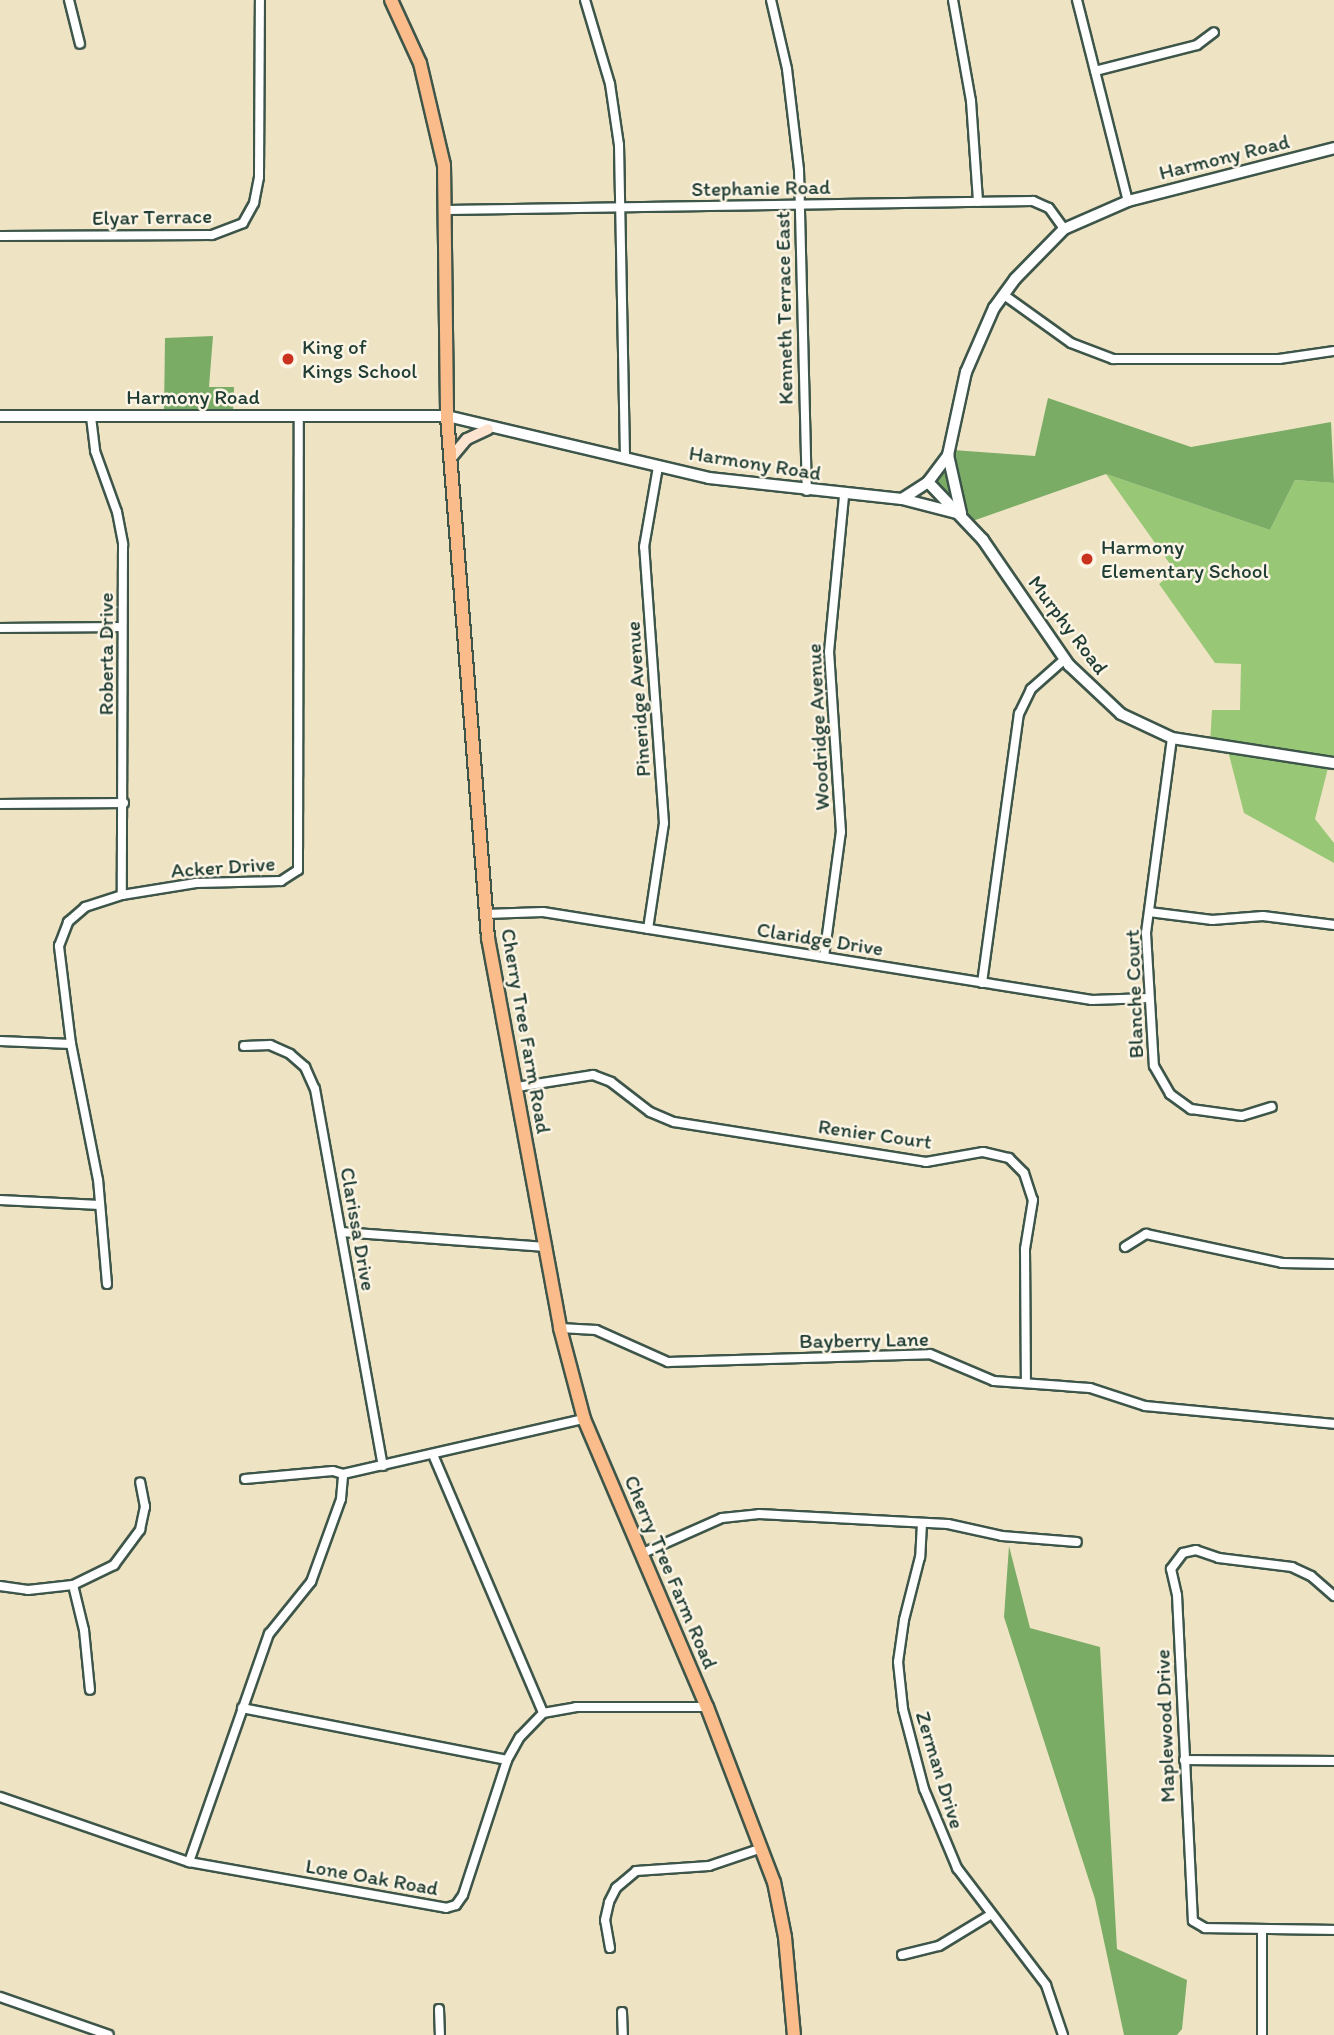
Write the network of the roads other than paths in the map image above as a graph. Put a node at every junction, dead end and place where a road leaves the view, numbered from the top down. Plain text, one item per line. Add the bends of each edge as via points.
1 (69, 0) edge
2 (260, 0) edge
3 (391, 0) edge
4 (585, 0) edge
5 (771, 0) edge
6 (953, 0) edge
7 (1077, 0) edge
8 (1214, 32) dead end
9 (80, 44) dead end
10 (1096, 71) junction
11 (1334, 149) edge
12 (1128, 201) junction
13 (978, 202) junction
14 (800, 205) junction
15 (622, 208) junction
16 (447, 210) junction
17 (1064, 229) junction
18 (0, 236) edge
19 (1003, 295) junction
20 (1334, 351) edge
21 (0, 416) edge
22 (299, 416) junction
23 (447, 416) junction
24 (91, 417) junction
25 (488, 429) junction
26 (948, 455) junction
27 (625, 457) junction
28 (450, 459) junction
29 (658, 467) junction
30 (928, 482) junction
31 (807, 491) junction
32 (844, 495) junction
33 (902, 499) junction
34 (961, 514) junction
35 (122, 627) junction
36 (0, 628) edge
37 (1065, 659) junction
38 (1172, 738) junction
39 (1334, 763) edge
40 (124, 803) junction
41 (0, 804) edge
42 (122, 895) junction
43 (1149, 912) junction
44 (486, 914) junction
45 (1334, 925) edge
46 (648, 929) junction
47 (824, 957) junction
48 (982, 983) junction
49 (1149, 998) junction
50 (0, 1041) edge
51 (71, 1044) junction
52 (244, 1046) dead end
53 (517, 1087) junction
54 (1272, 1107) dead end
55 (0, 1200) edge
56 (100, 1205) junction
57 (342, 1231) junction
58 (545, 1247) junction
59 (1125, 1247) dead end
60 (1334, 1264) edge
61 (107, 1284) dead end
62 (560, 1328) junction
63 (1026, 1383) junction
64 (584, 1419) junction
65 (1334, 1424) edge
66 (435, 1457) junction
67 (383, 1466) junction
68 (343, 1474) junction
69 (245, 1479) dead end
70 (140, 1482) dead end
71 (922, 1523) junction
72 (1077, 1542) dead end
73 (643, 1553) junction
74 (73, 1585) junction
75 (0, 1587) edge
76 (1334, 1596) edge
77 (90, 1690) dead end
78 (707, 1707) junction
79 (243, 1708) junction
80 (543, 1713) junction
81 (507, 1760) junction
82 (1184, 1760) junction
83 (1334, 1761) edge
84 (0, 1797) edge
85 (762, 1848) junction
86 (189, 1861) junction
87 (990, 1915) junction
88 (1262, 1930) junction
89 (1334, 1930) edge
90 (610, 1948) dead end
91 (902, 1955) dead end
92 (0, 1997) edge
93 (439, 2008) dead end
94 (622, 2012) dead end
95 (109, 2035) edge
96 (439, 2035) edge
97 (623, 2035) edge
98 (794, 2035) edge
99 (1063, 2035) edge
100 (1262, 2035) edge

1 - 9 street
2 - 18 street, Elyar Terrace via 259,177 252,209 243,223 212,235
3 - 16 main road, Cherry Tree Farm Road via 429,93
4 - 15 street via 615,115
5 - 14 street, Kenneth Terrace East via 792,101
6 - 13 street via 971,102
7 - 10 street
8 - 10 street via 1197,45
10 - 12 street
11 - 12 street, Harmony Road
12 - 17 street, Harmony Road
13 - 14 street, Stephanie Road
13 - 17 street, Stephanie Road via 1041,202
14 - 15 street, Stephanie Road
14 - 31 street, Kenneth Terrace East
15 - 16 street, Stephanie Road
15 - 27 street
16 - 23 main road, Cherry Tree Farm Road
17 - 19 street, Harmony Road
19 - 20 street via 1071,343 1113,359 1279,359
19 - 26 street, Harmony Road via 973,350
21 - 24 street, Harmony Road
22 - 23 street, Harmony Road
22 - 24 street, Harmony Road
22 - 42 street, Acker Drive via 300,863 293,876 281,881 196,883
23 - 25 street, Harmony Road
23 - 28 main road, Cherry Tree Farm Road
24 - 35 street, Roberta Drive via 95,451 122,532
25 - 27 street, Harmony Road
25 - 28 main road via 467,439
26 - 30 street, Harmony Road
26 - 34 street
27 - 29 street, Harmony Road
28 - 44 main road, Cherry Tree Farm Road
29 - 31 street, Harmony Road
29 - 46 street, Pineridge Avenue via 644,547 664,824
30 - 33 street, Harmony Road
30 - 34 street, Murphy Road
31 - 32 street, Harmony Road
32 - 33 street, Harmony Road
32 - 47 street, Woodridge Avenue via 829,652 841,832
33 - 34 street
34 - 37 street, Murphy Road
35 - 36 street
35 - 40 street, Roberta Drive
37 - 38 street, Murphy Road via 1110,706
37 - 48 street via 1035,684 1020,714
38 - 39 street, Murphy Road
38 - 43 street, Blanche Court
40 - 41 street
40 - 42 street, Roberta Drive
42 - 51 street, Acker Drive via 85,906 61,934 58,956
43 - 45 street via 1212,920 1263,916
43 - 49 street, Blanche Court
44 - 46 street, Claridge Drive via 543,912
44 - 53 main road, Cherry Tree Farm Road
46 - 47 street, Claridge Drive
47 - 48 street, Claridge Drive
48 - 49 street, Claridge Drive via 1092,1000
49 - 54 street, Blanche Court via 1154,1066 1178,1101 1201,1112 1222,1115 1255,1115
50 - 51 street
51 - 56 street, Acker Drive
52 - 57 street, Clarissa Drive via 282,1049 310,1076
53 - 58 main road, Cherry Tree Farm Road
53 - 63 street, Renier Court via 593,1075 674,1122 926,1162 983,1152 1009,1158 1024,1173 1033,1200 1025,1249
55 - 56 street
56 - 61 street, Acker Drive
57 - 58 street
57 - 67 street, Clarissa Drive
58 - 62 main road, Cherry Tree Farm Road
59 - 60 street via 1146,1234 1282,1263
62 - 63 street, Bayberry Lane via 596,1330 668,1363 930,1354 978,1377
62 - 64 main road, Cherry Tree Farm Road
63 - 65 street, Bayberry Lane via 1090,1388 1145,1406
64 - 66 street
64 - 73 main road, Cherry Tree Farm Road
66 - 67 street
66 - 80 street
67 - 68 street
68 - 69 street via 333,1471
68 - 79 street via 341,1499 311,1581 273,1625
70 - 74 street via 145,1507 136,1539 114,1565
71 - 72 street
71 - 73 street via 740,1514
71 - 87 street, Zerman Drive via 920,1557 900,1645 903,1709 935,1823 957,1868
73 - 78 main road, Cherry Tree Farm Road
74 - 75 street via 28,1590
74 - 77 street via 85,1630
76 - 82 street, Maplewood Drive via 1311,1576 1284,1565 1219,1559 1196,1550 1176,1558 1170,1575 1177,1595
78 - 80 street via 576,1707
78 - 85 main road, Cherry Tree Farm Road
79 - 81 street
79 - 86 street
80 - 81 street, Lone Oak Road via 520,1737
81 - 86 street, Lone Oak Road via 463,1895 450,1908
82 - 83 street
82 - 88 street, Maplewood Drive via 1193,1921 1205,1928
84 - 86 street, Lone Oak Road
85 - 90 street via 709,1866 636,1871 608,1902
85 - 98 main road, Cherry Tree Farm Road via 785,1937
87 - 91 street via 939,1946
87 - 99 street, Zerman Drive via 1046,1985
88 - 89 street, Maplewood Drive
88 - 100 street
92 - 95 street
93 - 96 street
94 - 97 street

